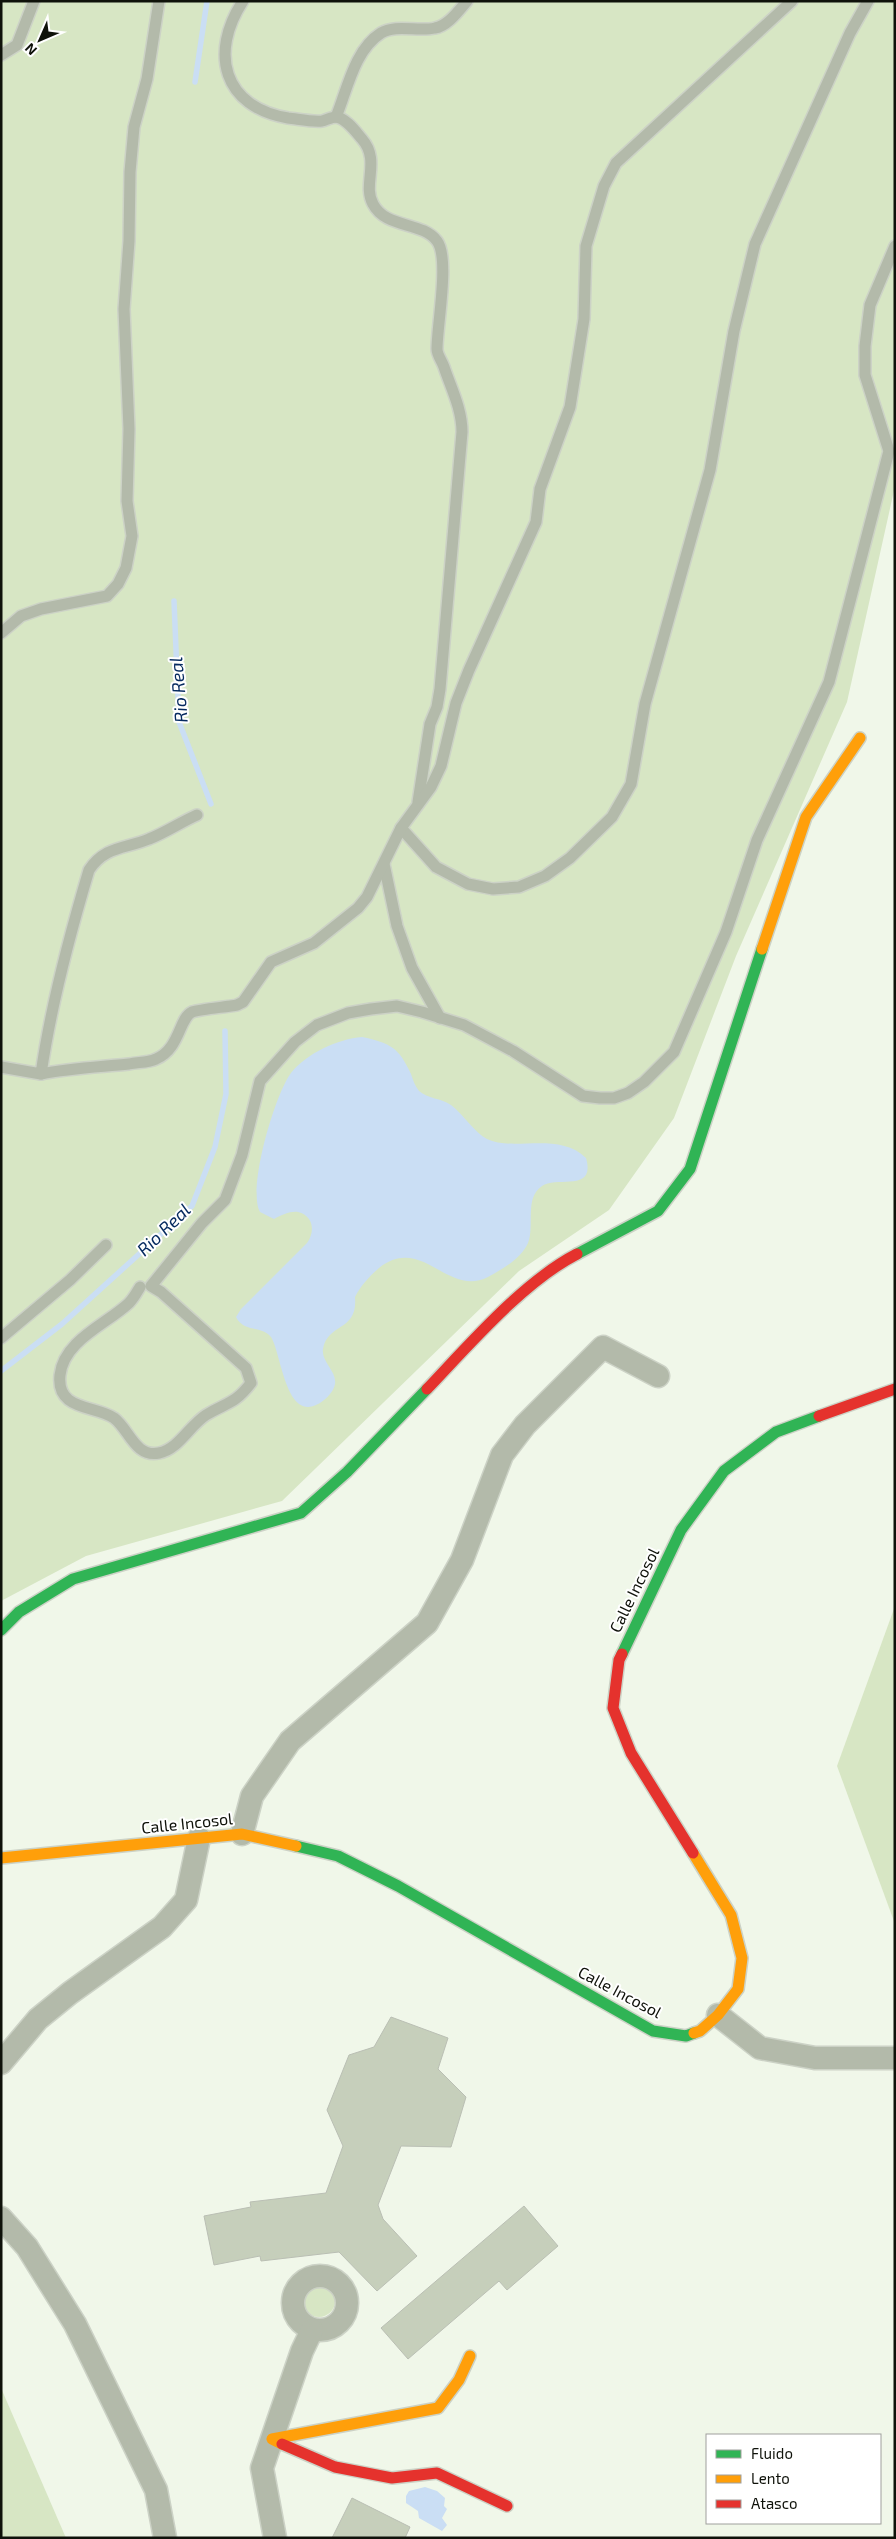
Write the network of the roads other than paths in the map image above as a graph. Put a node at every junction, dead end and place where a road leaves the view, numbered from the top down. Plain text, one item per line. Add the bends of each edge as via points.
1 (34, 1) edge
2 (159, 1) edge
3 (243, 1) edge
4 (467, 1) edge
5 (792, 1) edge
6 (868, 1) edge
7 (1, 56) edge
8 (336, 118) junction
9 (895, 246) edge
10 (1, 633) edge
11 (860, 738) dead end
12 (418, 804) junction
13 (197, 815) dead end
14 (401, 828) junction
15 (384, 864) junction
16 (440, 1018) junction
17 (1, 1067) edge
18 (41, 1074) junction
19 (106, 1245) dead end
20 (140, 1287) dead end
21 (1, 1338) edge
22 (658, 1376) dead end
23 (895, 1389) edge
24 (1, 1630) edge
25 (242, 1834) junction
26 (198, 1838) junction
27 (1, 1858) edge
28 (718, 2015) junction
29 (895, 2058) edge
30 (1, 2063) edge
31 (1, 2218) edge
32 (312, 2330) dead end
33 (470, 2356) dead end
34 (272, 2439) junction
35 (507, 2506) dead end
36 (165, 2538) edge
37 (275, 2538) edge

1 - 7 lane via 17,45
2 - 10 lane via 147,79 134,127 130,172 124,310 129,429 127,500 132,536 126,568 107,596 28,614
3 - 8 lane via 233,22 225,61 226,71 238,94 244,101 286,117 321,121
4 - 8 lane via 447,22 435,28 390,29 380,33 348,78
5 - 12 lane via 616,163 604,186 586,246 584,319 570,407 540,489 536,522 456,703 431,788
6 - 14 lane via 850,33 755,244 734,331 710,470 645,704 631,784 612,817 570,858 545,876 519,887 493,889 468,884 436,867
8 - 12 lane via 344,120 353,129 371,155 370,191 372,203 378,211 398,223 431,234 440,245 443,273 437,351 462,417 440,689 430,724
9 - 16 lane via 870,305 864,346 865,375 889,451 829,682 757,840 726,932 674,1052 628,1093 614,1098 583,1096 513,1051 464,1025
11 - 24 street via 806,816 690,1169 658,1211 554,1266 485,1329 347,1472 301,1513 73,1579 19,1612
12 - 14 lane
13 - 18 lane via 147,840 117,847 95,861 89,870 65,956
14 - 15 lane
15 - 16 lane via 397,926 412,968
15 - 18 lane via 367,897 331,931 314,943 271,962 252,991 238,1005 192,1012 167,1053 154,1060
16 - 20 lane via 397,1006 348,1013 317,1026 295,1042 260,1081 242,1155 225,1200 151,1286 233,1354 246,1368 251,1383 241,1397 205,1416 172,1447 158,1453 147,1453 139,1448 107,1414 72,1403 60,1384 60,1374 76,1345 131,1302
17 - 18 lane
19 - 21 lane
22 - 25 street via 603,1347 525,1425 502,1455 462,1560 427,1623 290,1741 252,1796
23 - 28 street, Calle Incosol via 776,1432 724,1471 681,1530 618,1660 613,1708 631,1753 732,1915 742,1958 738,1989
25 - 26 street, Calle Incosol
25 - 28 street, Calle Incosol via 338,1856 398,1886 653,2031 686,2036 700,2031
26 - 27 street, Calle Incosol
26 - 30 street via 186,1900 162,1926 45,2014
28 - 29 street via 760,2048 815,2058
31 - 36 street via 26,2247 75,2324 156,2490
32 - 34 street
33 - 34 street via 459,2380 438,2408
34 - 35 street via 335,2468 392,2478 437,2473
34 - 37 street via 262,2468

